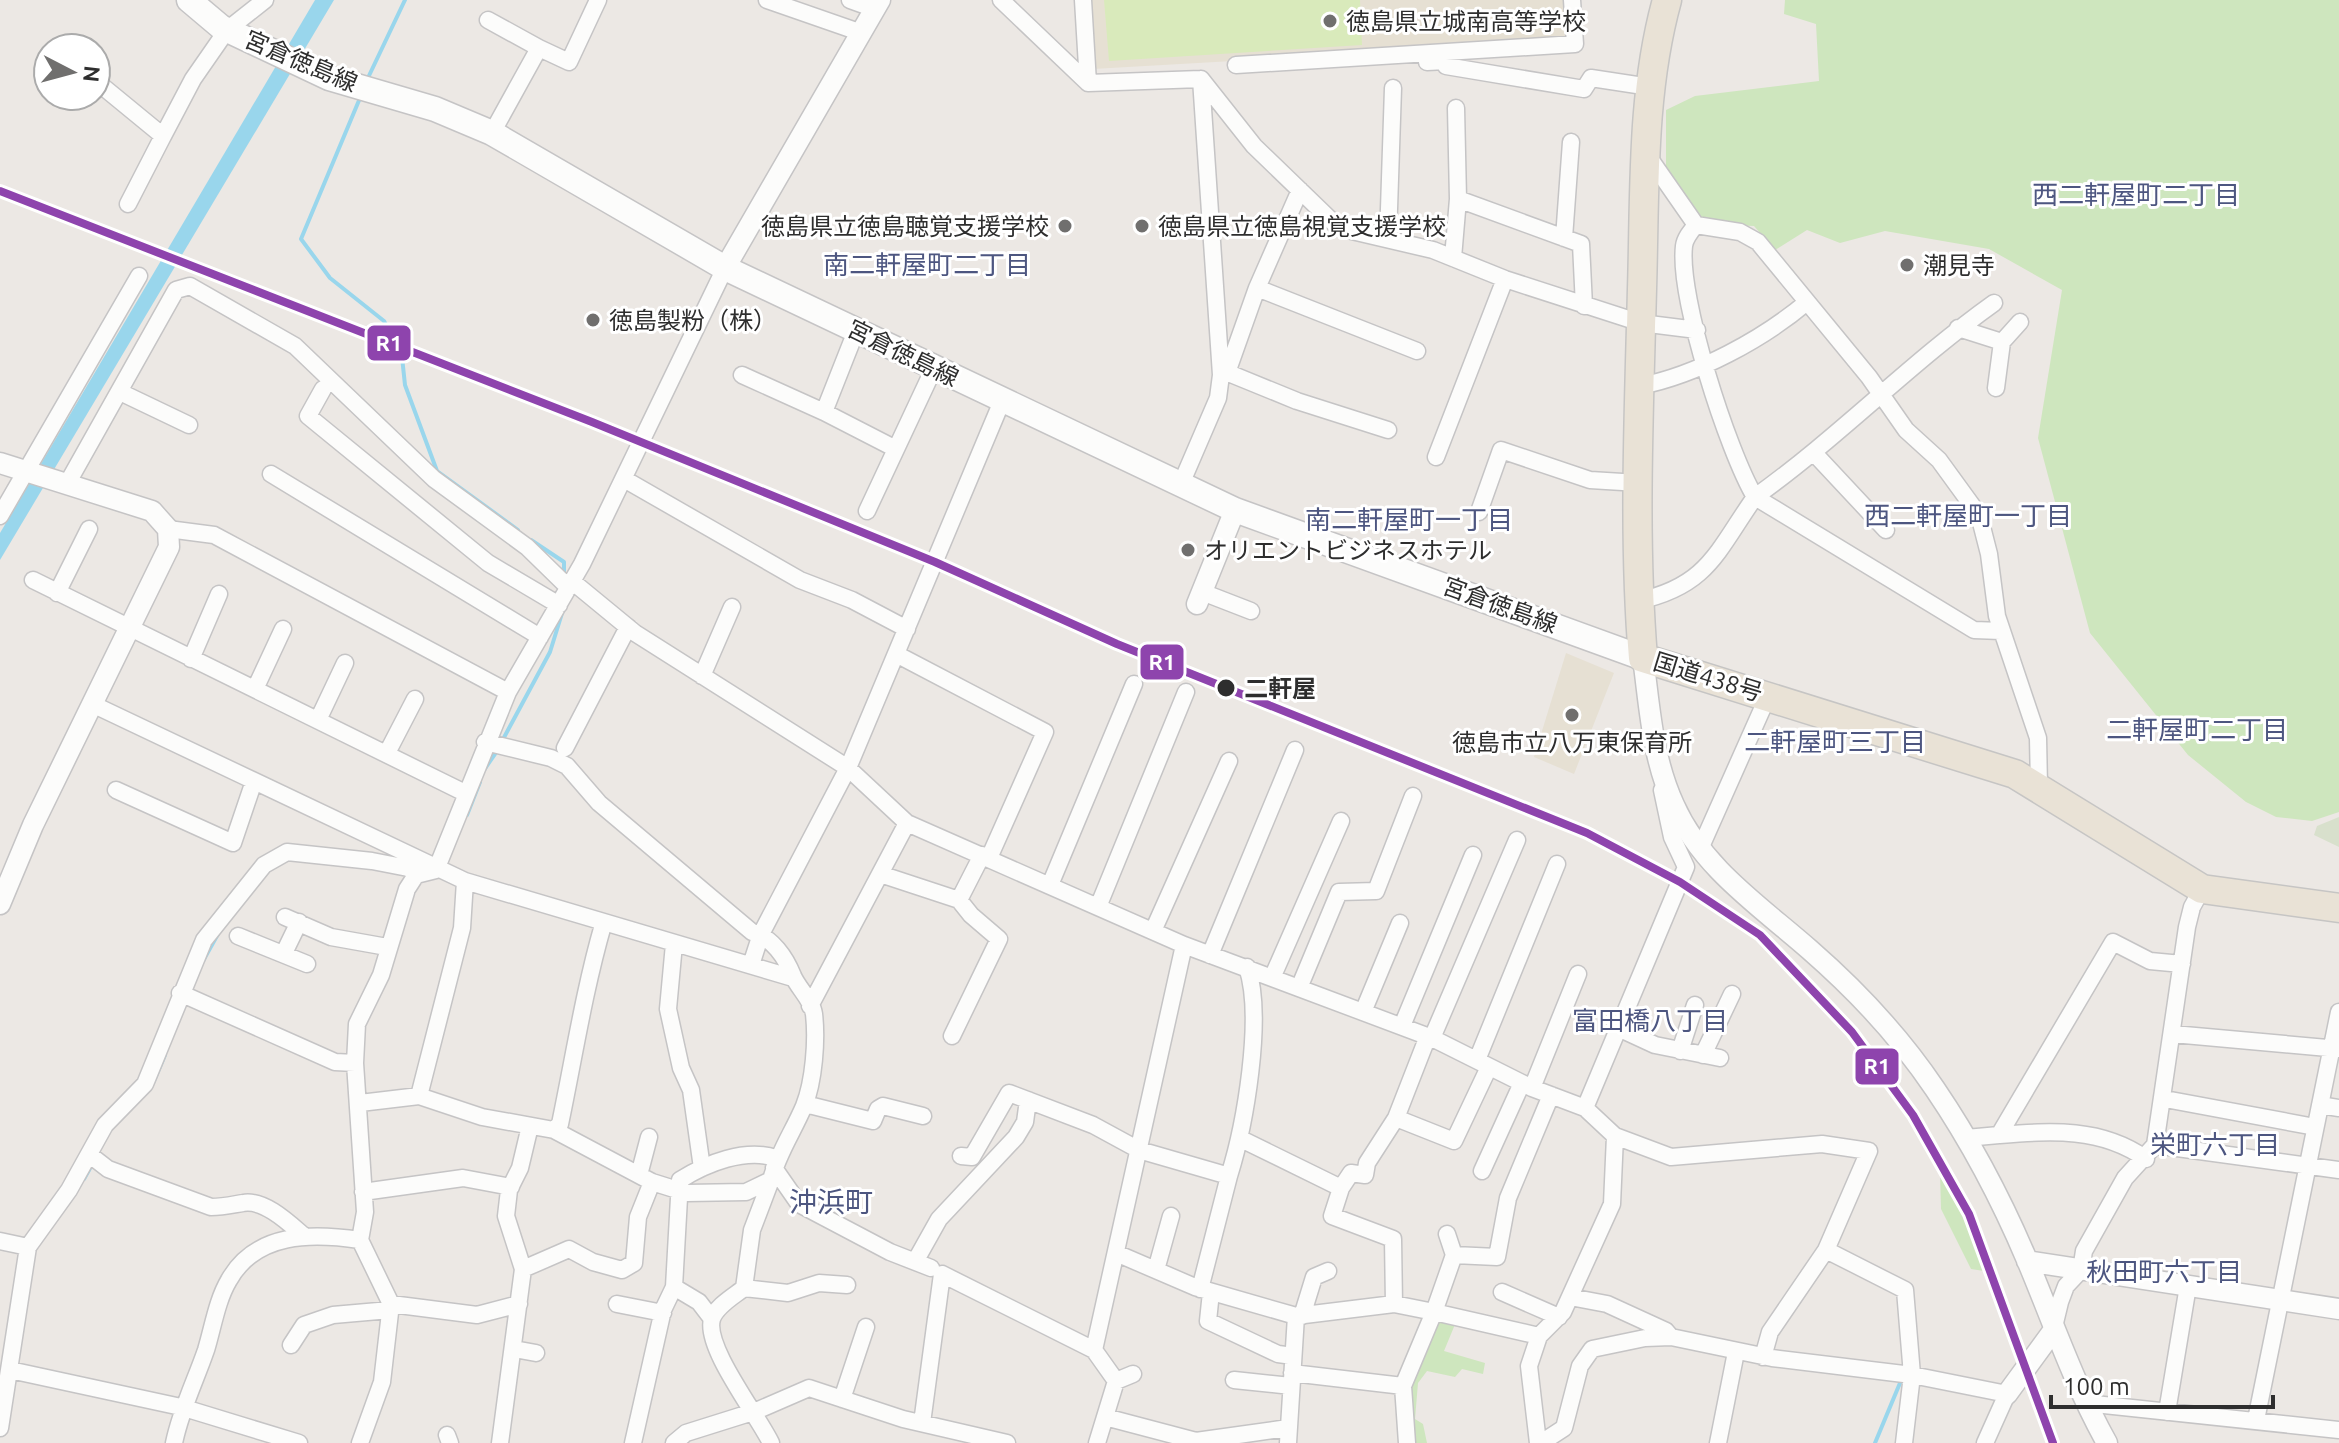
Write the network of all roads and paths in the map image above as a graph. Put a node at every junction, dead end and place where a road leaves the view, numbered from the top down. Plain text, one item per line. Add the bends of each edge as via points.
1 (189, 0) edge
2 (265, 0) edge
3 (598, 0) edge
4 (767, 0) edge
5 (850, 0) edge
6 (1001, 0) edge
7 (1083, 0) edge
8 (1572, 0) edge
9 (1667, 0) edge
10 (790, 4) edge
11 (877, 5) edge
12 (488, 20) dead end
13 (227, 30) junction
14 (862, 33) junction
15 (539, 48) junction
16 (1414, 54) junction
17 (1236, 65) dead end
18 (1201, 79) junction
19 (1088, 83) junction
20 (1650, 87) junction
21 (1393, 88) dead end
22 (112, 94) edge
23 (1456, 108) dead end
24 (492, 133) junction
25 (163, 136) junction
26 (1571, 142) dead end
27 (1645, 151) junction
28 (1300, 190) junction
29 (1458, 199) junction
30 (128, 204) dead end
31 (1696, 225) junction
32 (1564, 238) junction
33 (1388, 239) junction
34 (1453, 258) junction
35 (725, 268) junction
36 (139, 276) dead end
37 (1505, 279) junction
38 (1257, 288) junction
39 (1807, 302) junction
40 (1994, 303) dead end
41 (1584, 306) junction
42 (2020, 322) dead end
43 (1641, 323) junction
44 (1958, 328) junction
45 (1697, 330) junction
46 (856, 331) junction
47 (2002, 342) junction
48 (1417, 351) dead end
49 (1706, 364) junction
50 (934, 368) junction
51 (1224, 373) junction
52 (742, 375) dead end
53 (1640, 386) junction
54 (1996, 388) dead end
55 (323, 389) dead end
56 (120, 392) junction
57 (1880, 393) junction
58 (1002, 401) junction
59 (824, 412) junction
60 (189, 425) dead end
61 (1388, 430) dead end
62 (896, 449) junction
63 (1814, 453) junction
64 (1436, 457) dead end
65 (0, 463) edge
66 (25, 472) junction
67 (271, 474) dead end
68 (624, 479) junction
69 (1639, 483) junction
70 (67, 484) junction
71 (1181, 484) junction
72 (1755, 497) junction
73 (1235, 510) junction
74 (867, 511) dead end
75 (1479, 512) dead end
76 (0, 516) edge
77 (89, 529) dead end
78 (168, 529) junction
79 (1886, 530) dead end
80 (33, 580) dead end
81 (571, 585) junction
82 (57, 593) junction
83 (219, 594) dead end
84 (1200, 598) joint
85 (1638, 601) junction
86 (559, 605) junction
87 (732, 607) dead end
88 (1251, 611) dead end
89 (628, 627) junction
90 (130, 629) junction
91 (283, 629) dead end
92 (907, 629) junction
93 (2001, 631) junction
94 (540, 637) junction
95 (896, 654) junction
96 (1643, 658) junction
97 (191, 659) junction
98 (345, 663) dead end
99 (702, 676) junction
100 (1134, 684) dead end
101 (255, 689) junction
102 (508, 692) junction
103 (1186, 692) dead end
104 (1768, 696) junction
105 (415, 699) dead end
106 (92, 704) junction
107 (318, 720) junction
108 (485, 742) junction
109 (565, 748) dead end
110 (1295, 750) dead end
111 (387, 753) junction
112 (1229, 761) dead end
113 (848, 768) junction
114 (1661, 772) junction
115 (254, 781) junction
116 (2039, 786) junction
117 (116, 790) dead end
118 (465, 793) junction
119 (1413, 796) dead end
120 (1341, 821) dead end
121 (907, 823) junction
122 (1517, 840) dead end
123 (1700, 849) junction
124 (1473, 855) dead end
125 (985, 857) junction
126 (1557, 864) dead end
127 (436, 870) junction
128 (880, 874) junction
129 (416, 875) junction
130 (465, 881) junction
131 (1050, 885) junction
132 (2202, 889) junction
133 (959, 900) junction
134 (0, 904) edge
135 (1098, 907) junction
136 (2339, 908) edge
137 (1400, 923) dead end
138 (603, 925) junction
139 (1153, 931) junction
140 (761, 934) junction
141 (238, 936) dead end
142 (674, 944) junction
143 (1184, 945) junction
144 (387, 947) junction
145 (284, 953) junction
146 (1210, 955) junction
147 (307, 964) dead end
148 (2182, 964) junction
149 (751, 965) junction
150 (1578, 974) dead end
151 (1249, 975) junction
152 (793, 978) junction
153 (1271, 978) junction
154 (1299, 988) junction
155 (180, 993) junction
156 (1732, 994) dead end
157 (1695, 1005) dead end
158 (810, 1006) junction
159 (1363, 1012) junction
160 (2339, 1012) edge
161 (1402, 1026) junction
162 (1616, 1027) junction
163 (2173, 1034) junction
164 (952, 1036) dead end
165 (1430, 1037) junction
166 (2335, 1048) edge
167 (1680, 1051) junction
168 (355, 1063) junction
169 (1483, 1063) junction
170 (1527, 1086) junction
171 (1551, 1095) junction
172 (419, 1096) junction
173 (2165, 1099) junction
174 (1028, 1100) junction
175 (360, 1103) junction
176 (805, 1104) junction
177 (2320, 1105) junction
178 (1585, 1108) junction
179 (2339, 1108) edge
180 (923, 1116) dead end
181 (1396, 1118) junction
182 (530, 1126) junction
183 (2315, 1127) junction
184 (554, 1130) junction
185 (1999, 1135) junction
186 (1615, 1136) junction
187 (649, 1137) dead end
188 (1966, 1138) junction
189 (1241, 1139) junction
190 (1139, 1150) junction
191 (2151, 1152) junction
192 (90, 1155) junction
193 (961, 1156) dead end
194 (2307, 1166) junction
195 (702, 1168) junction
196 (774, 1169) junction
197 (2339, 1170) edge
198 (1482, 1171) dead end
199 (1229, 1176) junction
200 (646, 1178) junction
201 (511, 1187) junction
202 (1341, 1188) junction
203 (679, 1191) junction
204 (363, 1192) junction
205 (1171, 1216) dead end
206 (1208, 1226) dead end
207 (1447, 1234) dead end
208 (304, 1236) junction
209 (360, 1240) junction
210 (0, 1241) edge
211 (28, 1247) junction
212 (1826, 1250) junction
213 (1116, 1253) junction
214 (1454, 1255) junction
215 (2027, 1261) junction
216 (523, 1269) junction
217 (1156, 1270) junction
218 (2081, 1270) junction
219 (1328, 1271) dead end
220 (847, 1285) dead end
221 (2188, 1286) junction
222 (674, 1287) junction
223 (744, 1288) junction
224 (1201, 1289) junction
225 (1502, 1292) dead end
226 (1570, 1297) junction
227 (2279, 1300) junction
228 (519, 1304) junction
229 (617, 1304) dead end
230 (1394, 1304) junction
231 (390, 1307) junction
232 (2339, 1309) edge
233 (1434, 1312) junction
234 (663, 1313) junction
235 (1299, 1316) junction
236 (1559, 1317) junction
237 (712, 1319) junction
238 (866, 1327) dead end
239 (2053, 1331) junction
240 (1539, 1336) junction
241 (1671, 1337) junction
242 (291, 1345) dead end
243 (514, 1349) junction
244 (1094, 1350) junction
245 (1736, 1352) junction
246 (536, 1353) dead end
247 (1763, 1357) junction
248 (10, 1370) junction
249 (1292, 1372) junction
250 (1133, 1374) dead end
251 (1912, 1375) junction
252 (1234, 1380) dead end
253 (1116, 1381) junction
254 (1403, 1386) junction
255 (2007, 1394) junction
256 (842, 1399) junction
257 (2085, 1403) junction
258 (181, 1407) junction
259 (756, 1411) junction
260 (2167, 1412) junction
261 (1105, 1417) junction
262 (2256, 1420) junction
263 (922, 1423) junction
264 (0, 1428) edge
265 (2329, 1434) edge
266 (1288, 1436) edge
267 (681, 1441) edge
268 (1000, 1442) edge
269 (174, 1443) edge
270 (299, 1443) edge
271 (360, 1443) edge
272 (500, 1443) edge
273 (633, 1443) edge
274 (771, 1443) edge
275 (1097, 1443) edge
276 (1407, 1443) edge
277 (1540, 1443) edge
278 (1718, 1443) edge
279 (1904, 1443) edge
280 (1985, 1443) edge
281 (2107, 1443) edge

1 - 13 main road, 宮倉徳島線
2 - 13 street
3 - 15 street via 569,62
4 - 10 street
5 - 11 street
6 - 19 street
7 - 19 street
8 - 16 street via 1575,44
9 - 20 highway, 国道438号
10 - 14 street
11 - 14 street
12 - 15 street
13 - 24 main road, 宮倉徳島線 via 329,78 435,109
13 - 25 street
14 - 35 street
15 - 24 street
16 - 17 street
16 - 20 street via 1415,64 1446,61 1446,66 1584,89 1591,78
18 - 19 street
18 - 28 street via 1254,146
18 - 51 street
20 - 27 highway, 国道438号
21 - 33 street
22 - 25 street
23 - 29 street
24 - 35 main road, 宮倉徳島線
25 - 30 street
26 - 32 street
27 - 31 street
27 - 43 highway, 国道438号
28 - 33 street via 1339,228
28 - 38 street
29 - 32 street
29 - 34 street
31 - 39 street via 1740,232 1758,242
31 - 45 street via 1684,242 1684,267
32 - 41 street via 1581,244
33 - 34 street
34 - 37 street
35 - 46 main road, 宮倉徳島線
35 - 68 street
36 - 66 street
37 - 41 street
37 - 64 street
38 - 48 street
38 - 51 street
39 - 49 street via 1772,330
39 - 57 street
40 - 44 street
41 - 43 street
42 - 47 street
43 - 45 street
43 - 53 highway, 国道438号
44 - 47 street
44 - 57 street
45 - 49 street
46 - 50 main road, 宮倉徳島線
46 - 59 street
47 - 54 street
49 - 53 street via 1669,381
49 - 72 street via 1717,410
50 - 58 main road, 宮倉徳島線
50 - 62 street
51 - 61 street
51 - 71 street
52 - 59 street
53 - 69 highway, 国道438号
55 - 86 street via 308,416 488,563
56 - 60 street
56 - 70 street
56 - 81 street via 176,290 190,286 295,346 434,479
57 - 63 street
57 - 93 street via 1979,515
58 - 71 main road, 宮倉徳島線
58 - 92 street
59 - 62 street
62 - 74 street
63 - 72 street
63 - 79 street
65 - 66 street
66 - 70 street
66 - 76 street
67 - 94 street
68 - 81 street
68 - 92 street via 800,580
69 - 75 street via 1590,480 1501,450
69 - 85 highway, 国道438号
70 - 78 street via 141,506
71 - 73 main road, 宮倉徳島線
72 - 85 street via 1701,575 1670,594
72 - 93 street via 1974,630
73 - 84 street
73 - 96 main road, 宮倉徳島線
77 - 82 street
78 - 90 street via 169,547
78 - 102 street via 214,535
80 - 82 street
81 - 86 street
81 - 89 street
82 - 90 street
83 - 97 street
84 - 88 street
85 - 96 highway, 国道438号
86 - 94 street
87 - 99 street
89 - 99 street
89 - 109 street
90 - 97 street
90 - 106 street
91 - 101 street
92 - 95 street
93 - 116 street via 2038,738
94 - 102 street
95 - 113 street
95 - 125 street via 1045,732
96 - 104 highway, 国道438号
96 - 114 street
97 - 101 street
98 - 107 street
99 - 113 street
100 - 131 street
101 - 107 street
102 - 108 street
103 - 135 street
104 - 116 highway, 国道438号
104 - 123 street
105 - 111 street
106 - 115 street
106 - 134 street
107 - 111 street
108 - 118 street
108 - 140 street via 567,766 599,803 752,932
110 - 146 street
111 - 118 street
112 - 139 street
113 - 121 street
113 - 140 street
114 - 123 street via 1674,807
114 - 162 street via 1672,837 1686,867
115 - 117 street via 233,843
115 - 127 street
116 - 132 highway, 国道438号
118 - 127 street
119 - 154 street via 1376,891 1339,892
120 - 153 street
121 - 125 street
121 - 128 street
122 - 165 street
123 - 188 street via 1881,1020
124 - 161 street
125 - 131 street
125 - 133 street
126 - 169 street
127 - 129 street
127 - 130 street
128 - 133 street
128 - 158 street
129 - 144 street
129 - 155 street via 408,868 372,861 287,852 264,865 204,940
130 - 138 street
130 - 172 street via 462,928
131 - 135 street
132 - 136 highway, 国道438号
132 - 148 street via 2192,907
133 - 164 street via 999,939
135 - 139 street
137 - 159 street
138 - 142 street
138 - 184 street via 583,993 560,1124
139 - 143 street
140 - 149 street
140 - 152 street via 788,961
141 - 145 street
142 - 149 street
142 - 195 street via 668,1009 691,1090
143 - 146 street
143 - 190 street
144 - 145 street via 331,937 292,920
144 - 168 street via 381,975 357,1024
145 - 147 street
146 - 151 street
148 - 163 street
148 - 185 street via 2150,961 2113,942
149 - 152 street
150 - 170 street
151 - 153 street
151 - 189 street via 1251,1055
152 - 158 street
153 - 154 street
154 - 159 street
155 - 168 street via 335,1062
155 - 192 street via 154,1069 105,1125
156 - 167 street via 1712,1057
157 - 167 street
158 - 176 street via 813,1057
159 - 161 street
160 - 166 street
161 - 165 street
162 - 167 street
162 - 178 street
163 - 166 street
163 - 173 street
165 - 169 street
165 - 181 street
166 - 177 street
168 - 175 street
169 - 170 street
169 - 181 street via 1454,1141
170 - 171 street
170 - 198 street
171 - 178 street
171 - 214 street via 1508,1198 1497,1257
172 - 175 street
172 - 182 street
173 - 183 street
173 - 191 street
174 - 190 street
174 - 193 street via 1009,1093 972,1157
174 - 196 street via 1016,1137 939,1219 924,1264 799,1204
175 - 204 street
176 - 180 street via 873,1121 883,1106
176 - 196 street
177 - 179 street
177 - 183 street
178 - 186 street
181 - 202 street via 1365,1175 1351,1173
182 - 184 street
182 - 201 street
183 - 194 street
184 - 200 street
185 - 188 street
185 - 191 street via 2068,1130
186 - 212 street via 1671,1157 1822,1144 1869,1151
186 - 226 street via 1612,1204
187 - 200 street
188 - 215 street
189 - 199 street
189 - 202 street
190 - 199 street
190 - 213 street
191 - 194 street
191 - 218 street via 2125,1178 2084,1251
192 - 208 street via 108,1169 211,1207 246,1202 260,1206
192 - 211 street
194 - 197 street
194 - 227 street
195 - 196 street via 758,1153
195 - 203 street via 680,1180
196 - 203 street via 746,1192
196 - 223 street via 752,1230
199 - 224 street
200 - 203 street
200 - 216 street via 634,1263 622,1270 569,1249
201 - 204 street via 463,1178 425,1190
201 - 216 street via 506,1216
202 - 230 street via 1332,1216 1393,1239
203 - 222 street
204 - 209 street
205 - 217 street
206 - 224 street
207 - 214 street
208 - 209 street
208 - 258 street via 249,1252 228,1281
209 - 231 street
210 - 211 street
211 - 248 street
212 - 247 street via 1770,1332
212 - 251 street via 1905,1290
213 - 217 street
213 - 244 street
214 - 233 street
215 - 218 street
215 - 239 street
216 - 228 street
217 - 224 street
218 - 221 street
218 - 239 street via 2066,1286
219 - 235 street via 1314,1277
220 - 223 street via 819,1283 788,1293
221 - 227 street
221 - 260 street
222 - 234 street
222 - 237 street via 699,1302
223 - 237 street
224 - 235 street
224 - 249 street via 1208,1321 1278,1354
225 - 236 street
226 - 236 street
226 - 241 street via 1607,1304
227 - 232 street
227 - 262 street
228 - 231 street via 477,1315
228 - 243 street
229 - 234 street
230 - 233 street
230 - 235 street
231 - 242 street via 304,1325
231 - 271 street via 382,1382
233 - 240 street
233 - 254 street
234 - 273 street
235 - 249 street
236 - 240 street
237 - 259 street via 717,1355
238 - 256 street
239 - 255 street
239 - 257 street
240 - 277 street via 1529,1366
241 - 245 street
241 - 277 street via 1592,1349 1580,1366 1564,1428
243 - 246 street
243 - 272 street
244 - 253 street
244 - 263 street via 942,1274
245 - 247 street
245 - 278 street
247 - 251 street
248 - 258 street
248 - 264 street
249 - 252 street
249 - 254 street
249 - 266 street
250 - 253 street
251 - 255 street
251 - 279 street
253 - 261 street
254 - 276 street
255 - 280 street
256 - 259 street via 809,1388
256 - 263 street
257 - 260 street
257 - 281 street
258 - 269 street
258 - 270 street
259 - 267 street
259 - 274 street
260 - 262 street
261 - 266 street via 1196,1441
261 - 275 street
262 - 265 street
263 - 268 street

